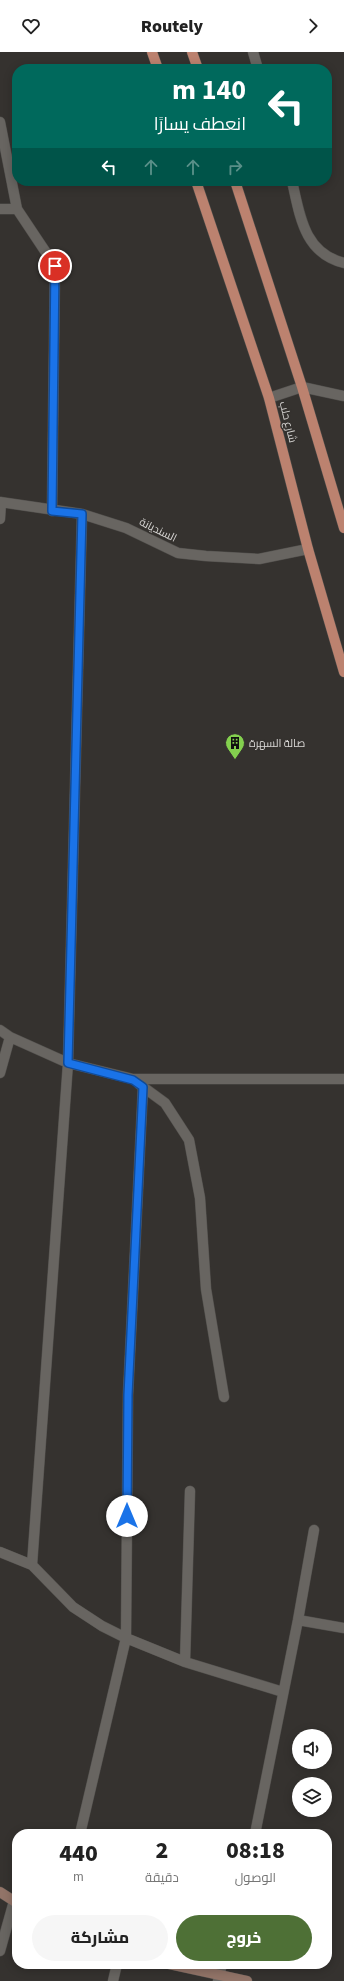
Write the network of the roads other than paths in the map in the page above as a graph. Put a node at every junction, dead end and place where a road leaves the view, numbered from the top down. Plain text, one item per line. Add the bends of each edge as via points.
1 (152, 52) edge
2 (192, 52) edge
3 (253, 52) edge
4 (156, 64) edge
5 (196, 64) edge
6 (257, 64) edge
7 (0, 122) edge
8 (198, 186) edge
9 (236, 186) edge
10 (293, 186) edge
11 (0, 209) edge
12 (16, 209) junction
13 (344, 264) edge
14 (302, 387) junction
15 (344, 396) edge
16 (269, 398) junction
17 (0, 502) edge
18 (52, 511) junction
19 (82, 514) junction
20 (0, 519) edge
21 (344, 528) edge
22 (308, 549) junction
23 (344, 672) edge
24 (0, 1030) edge
25 (10, 1037) junction
26 (68, 1063) junction
27 (0, 1073) edge
28 (344, 1079) edge
29 (133, 1080) junction
30 (143, 1087) junction
31 (224, 1397) dead end
32 (190, 1490) dead end
33 (314, 1530) dead end
34 (0, 1552) edge
35 (32, 1565) junction
36 (298, 1620) junction
37 (344, 1628) edge
38 (126, 1638) junction
39 (185, 1662) junction
40 (283, 1692) junction
41 (81, 1829) edge
42 (255, 1829) edge
43 (0, 1892) edge
44 (12, 1900) edge
45 (12, 1914) edge
46 (0, 1951) edge
47 (116, 1969) edge
48 (197, 1969) edge
49 (219, 1973) edge
50 (113, 1981) edge
51 (247, 1981) edge

1 - 4 main road
2 - 5 main road
3 - 6 street
7 - 12 street
8 - 16 main road, شارع حلب
9 - 14 main road, شارع حلب
10 - 13 street via 300,218 314,246 334,261
11 - 12 street
12 - 18 street via 55,266
14 - 15 street
14 - 16 street
14 - 21 main road, شارع حلب
16 - 22 main road, شارع حلب
17 - 18 street, السنديانة
17 - 20 street
18 - 19 street, السنديانة
19 - 22 street, السنديانة via 126,528 178,552 259,559
19 - 26 street
22 - 23 main road, شارع حلب
24 - 25 street
25 - 26 street
25 - 27 street
26 - 29 street
26 - 35 street
28 - 29 street
29 - 30 street
30 - 31 street via 165,1103 189,1140 200,1198 206,1289
30 - 38 street via 128,1395
32 - 39 street
33 - 36 street
34 - 35 street
35 - 38 street via 73,1607
36 - 37 street
36 - 40 street
38 - 39 street
38 - 41 street
39 - 40 street
40 - 42 street
43 - 44 main road
45 - 46 street
47 - 50 street
48 - 49 main road
49 - 51 main road

